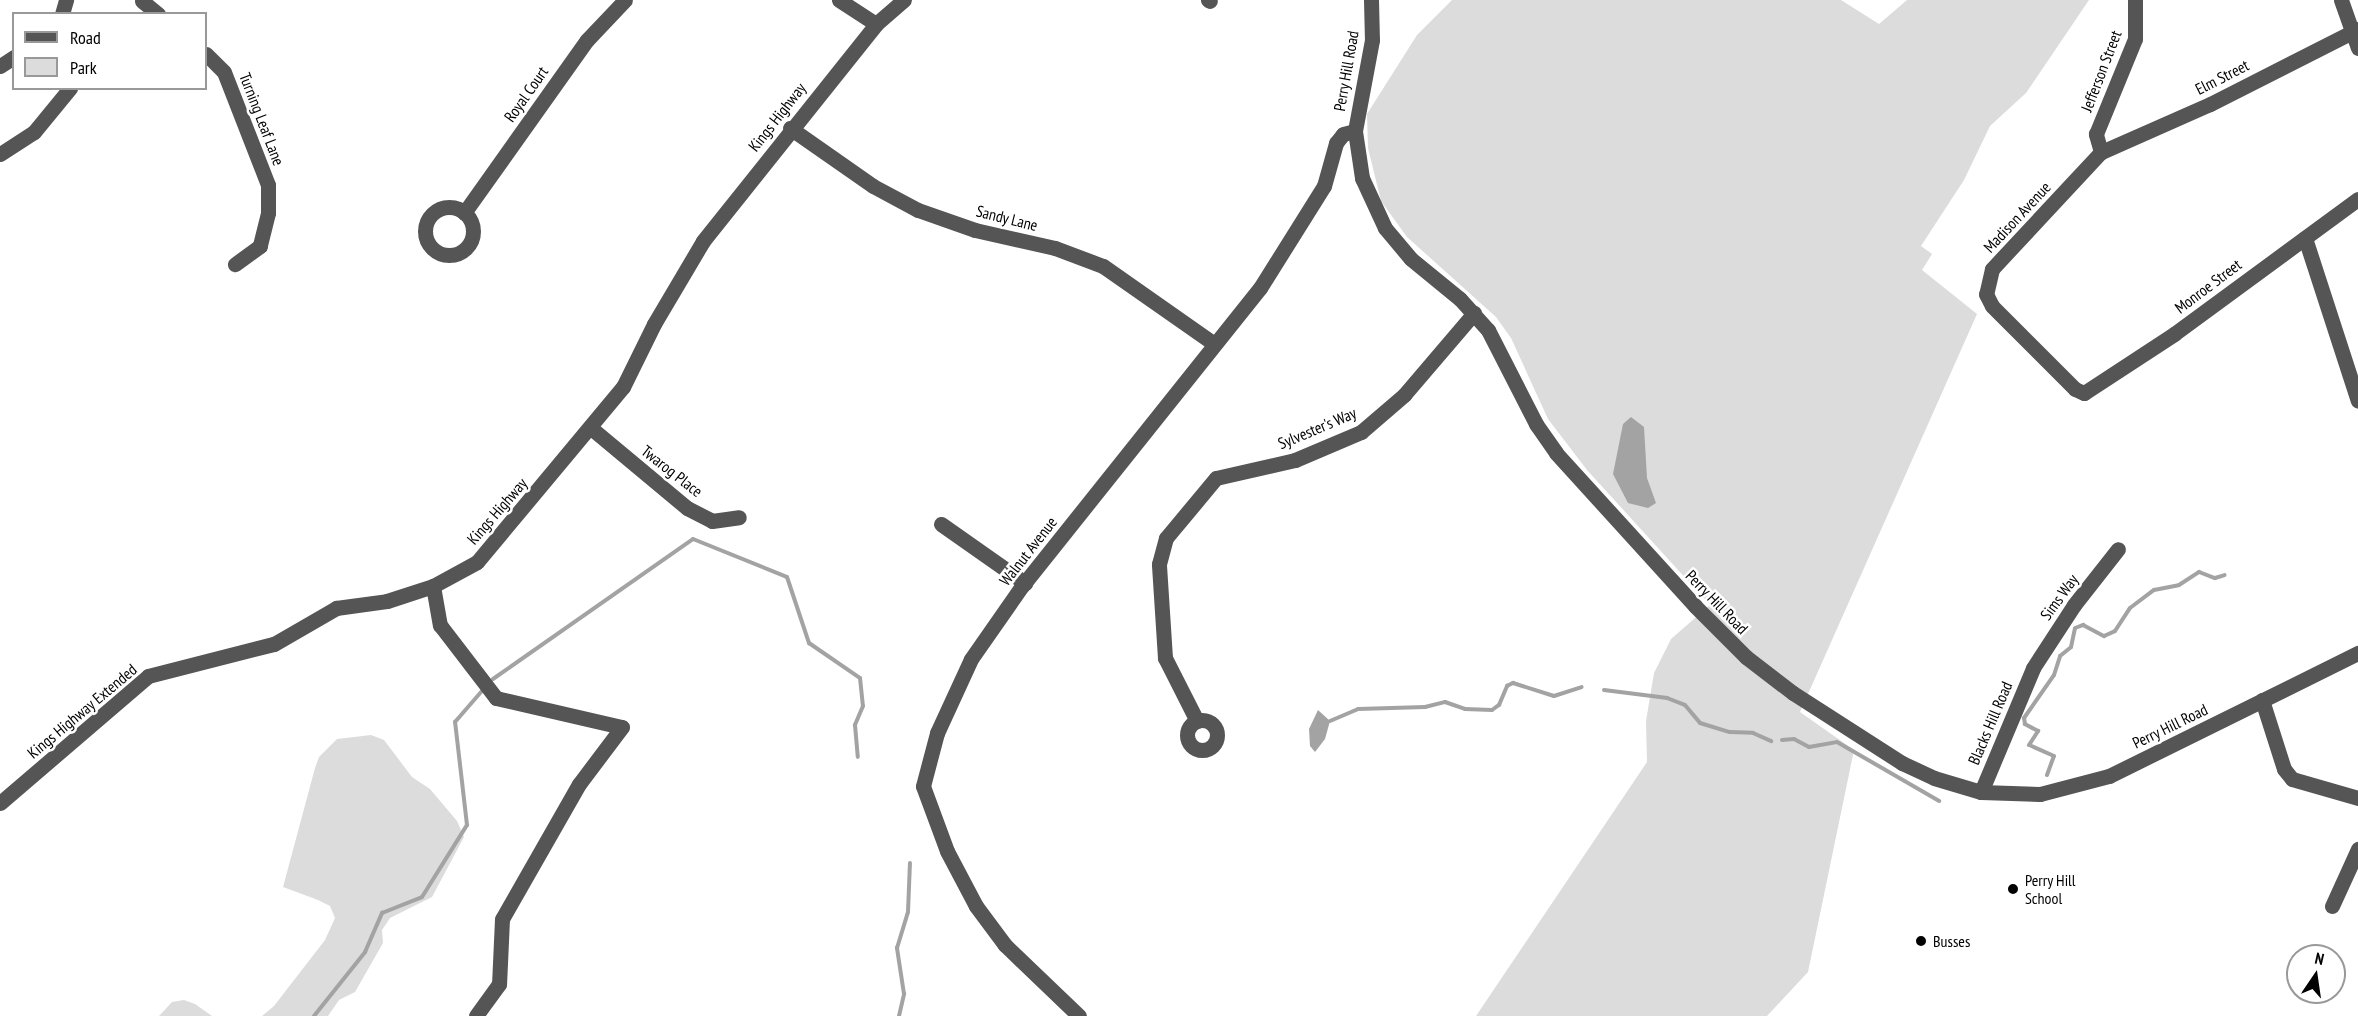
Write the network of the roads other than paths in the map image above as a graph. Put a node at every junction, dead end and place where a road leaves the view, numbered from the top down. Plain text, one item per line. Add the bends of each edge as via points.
1 (625, 0) edge
2 (838, 0) edge
3 (904, 0) edge
4 (1371, 0) edge
5 (2135, 0) edge
6 (2341, 0) edge
7 (143, 1) edge
8 (156, 12) edge
9 (876, 24) junction
10 (2354, 31) edge
11 (2358, 48) edge
12 (207, 55) edge
13 (68, 90) edge
14 (790, 128) junction
15 (1355, 130) junction
16 (2101, 152) junction
17 (0, 154) edge
18 (2358, 199) edge
19 (464, 213) dead end
20 (2305, 238) junction
21 (236, 264) dead end
22 (1474, 313) junction
23 (1214, 343) junction
24 (2075, 389) joint
25 (2358, 401) edge
26 (591, 428) junction
27 (739, 517) dead end
28 (941, 524) dead end
29 (2118, 549) dead end
30 (1024, 583) junction
31 (433, 586) junction
32 (2358, 653) edge
33 (2033, 668) joint
34 (2262, 700) junction
35 (1197, 721) dead end
36 (1982, 792) junction
37 (2358, 798) edge
38 (0, 803) edge
39 (2358, 849) edge
40 (2332, 906) dead end
41 (476, 1016) edge
42 (1079, 1016) edge

1 - 19 street, Royal Court via 587,40
2 - 9 street
3 - 9 street, Kings Highway
4 - 15 street, Perry Hill Road via 1372,40
5 - 16 street, Jefferson Street via 2135,39 2096,134
6 - 10 street
7 - 8 street
9 - 14 street, Kings Highway
10 - 11 street
10 - 16 street, Elm Street via 2210,104
12 - 21 street, Turning Leaf Lane via 224,72 268,185 268,213 260,246
13 - 17 street via 34,132
14 - 23 street, Sandy Lane via 873,186 918,210 975,230 1055,248 1103,266
14 - 26 street, Kings Highway via 689,262 623,387
15 - 22 street, Perry Hill Road via 1362,178 1385,228 1411,259
15 - 23 street, Walnut Avenue via 1339,139 1324,186 1305,219 1260,288
16 - 24 street, Madison Avenue via 1992,269 1987,280 1986,294 1992,306
18 - 20 street, Monroe Street
20 - 24 street, Monroe Street via 2091,390 2084,393
20 - 25 street
22 - 35 street, Sylvester's Way via 1404,395 1361,432 1295,460 1216,478 1166,538 1159,564 1165,658
22 - 36 street, Perry Hill Road via 1499,346 1536,424 1556,453 1735,646 1793,693 1902,763 1934,778
23 - 30 street, Walnut Avenue
26 - 27 street, Twarog Place via 687,508 712,521
26 - 31 street, Kings Highway via 477,562
28 - 30 street
29 - 33 street, Sims Way via 2074,605
30 - 42 street, Walnut Avenue via 971,659 937,733 923,786 934,825 976,906 1025,968
31 - 38 street, Kings Highway Extended via 387,601 336,608 274,644 148,676
31 - 41 street via 440,625 496,698 622,727 579,784 505,912 499,984
32 - 34 street, Perry Hill Road
33 - 36 street, Blacks Hill Road
34 - 36 street, Perry Hill Road via 2085,785 2040,794
34 - 37 street via 2284,769 2292,779
39 - 40 street

